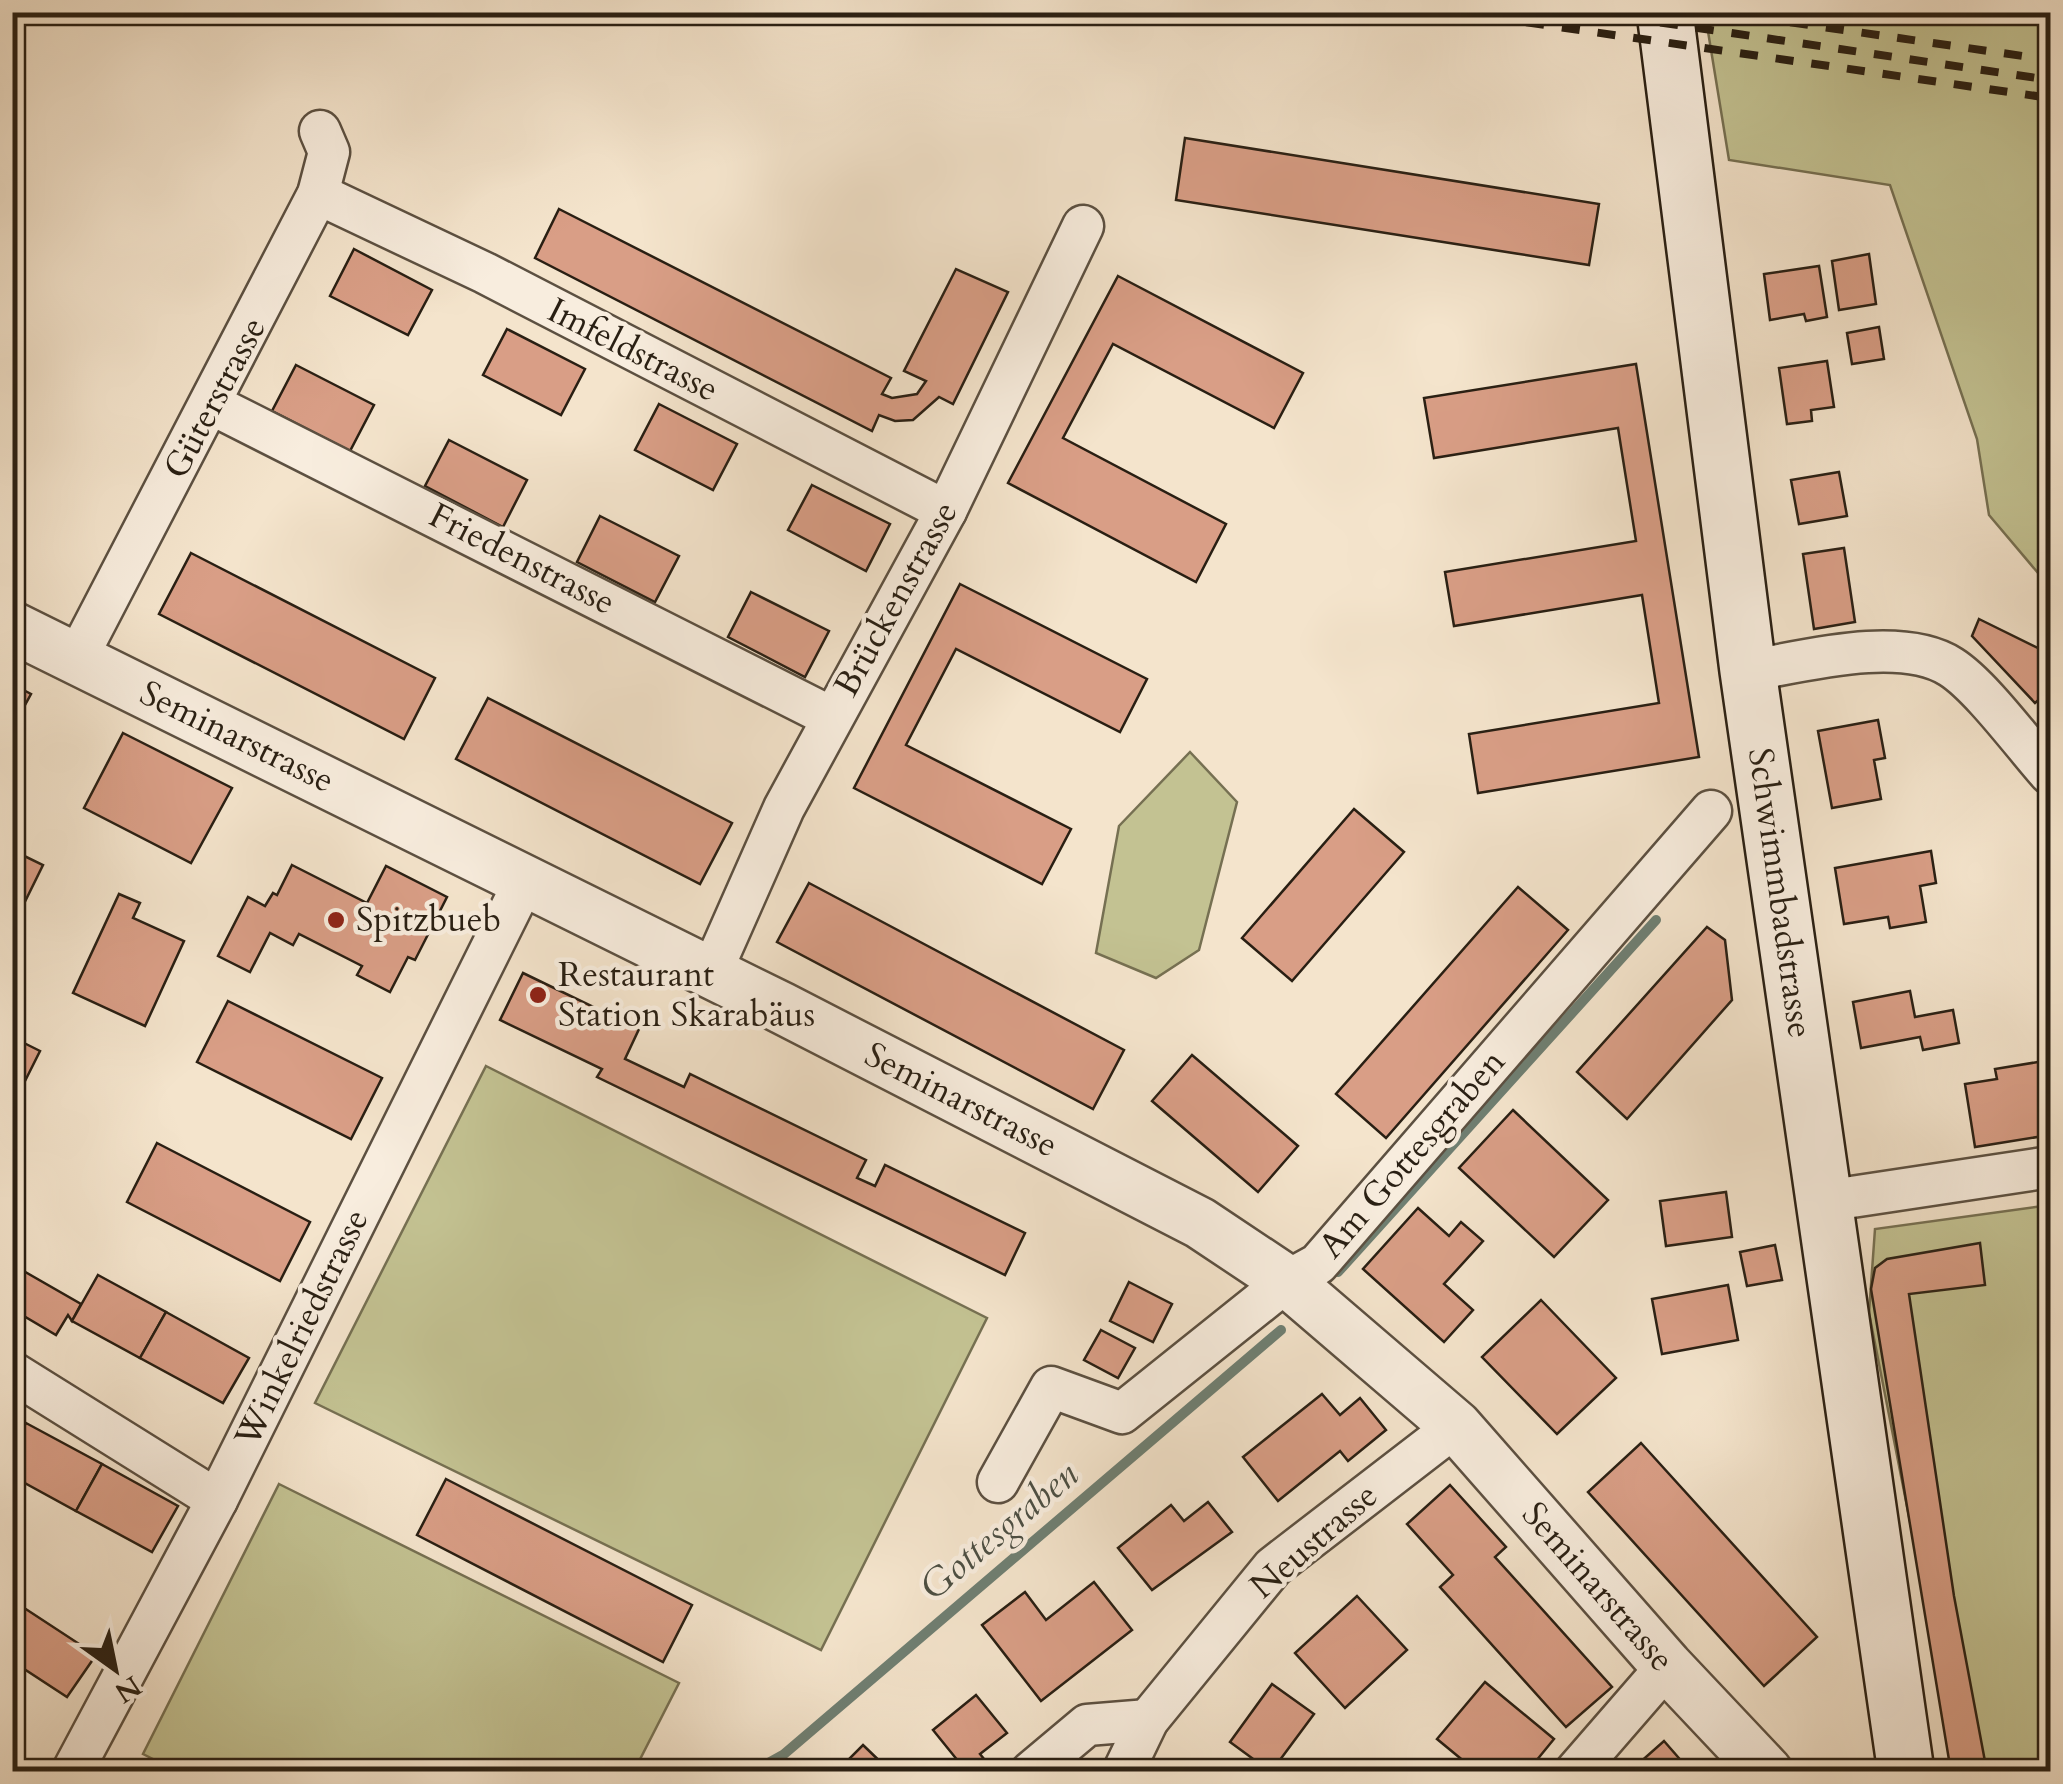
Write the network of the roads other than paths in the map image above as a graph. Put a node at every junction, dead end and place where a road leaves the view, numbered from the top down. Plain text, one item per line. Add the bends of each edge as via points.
1 (1664, 12) edge
2 (320, 131) dead end
3 (318, 194) junction
4 (1083, 226) dead end
5 (212, 404) junction
6 (946, 511) junction
7 (12, 627) edge
8 (77, 658) junction
9 (1748, 670) junction
10 (830, 717) junction
11 (2050, 774) edge
12 (1711, 811) dead end
13 (524, 880) junction
14 (711, 972) junction
15 (2050, 1167) edge
16 (1825, 1201) junction
17 (1287, 1281) junction
18 (12, 1372) edge
19 (1456, 1426) junction
20 (998, 1482) dead end
21 (216, 1500) junction
22 (1667, 1666) junction
23 (1148, 1720) junction
24 (72, 1772) edge
25 (1030, 1772) edge
26 (1123, 1772) edge
27 (1575, 1772) edge
28 (1767, 1772) edge
29 (1906, 1772) edge

1 - 9 main road, Schwimmbadstrasse
2 - 3 street, Güterstrasse via 330,152
3 - 5 street, Güterstrasse
3 - 6 street, Imfeldstrasse
4 - 6 street, Brückenstrasse
5 - 8 street, Güterstrasse
5 - 10 street, Friedenstrasse
6 - 10 street, Brückenstrasse
7 - 8 street, Seminarstrasse
8 - 13 street, Seminarstrasse
9 - 11 street via 1870,653 1932,657 1954,668
9 - 16 main road, Schwimmbadstrasse
10 - 14 street, Brückenstrasse
12 - 17 street, Am Gottesgraben via 1318,1264
13 - 14 street, Seminarstrasse
13 - 21 street, Winkelriedstrasse
14 - 17 street, Seminarstrasse via 1200,1223
15 - 16 street
16 - 29 main road, Schwimmbadstrasse
17 - 19 street, Seminarstrasse
17 - 20 street, Am Gottesgraben via 1122,1413 1051,1387
18 - 21 street
19 - 22 street, Seminarstrasse
19 - 23 street, Neustrasse via 1273,1567
21 - 24 street, Winkelriedstrasse
22 - 27 street
22 - 28 street, Seminarstrasse
23 - 25 street via 1087,1725
23 - 26 street, Neustrasse

